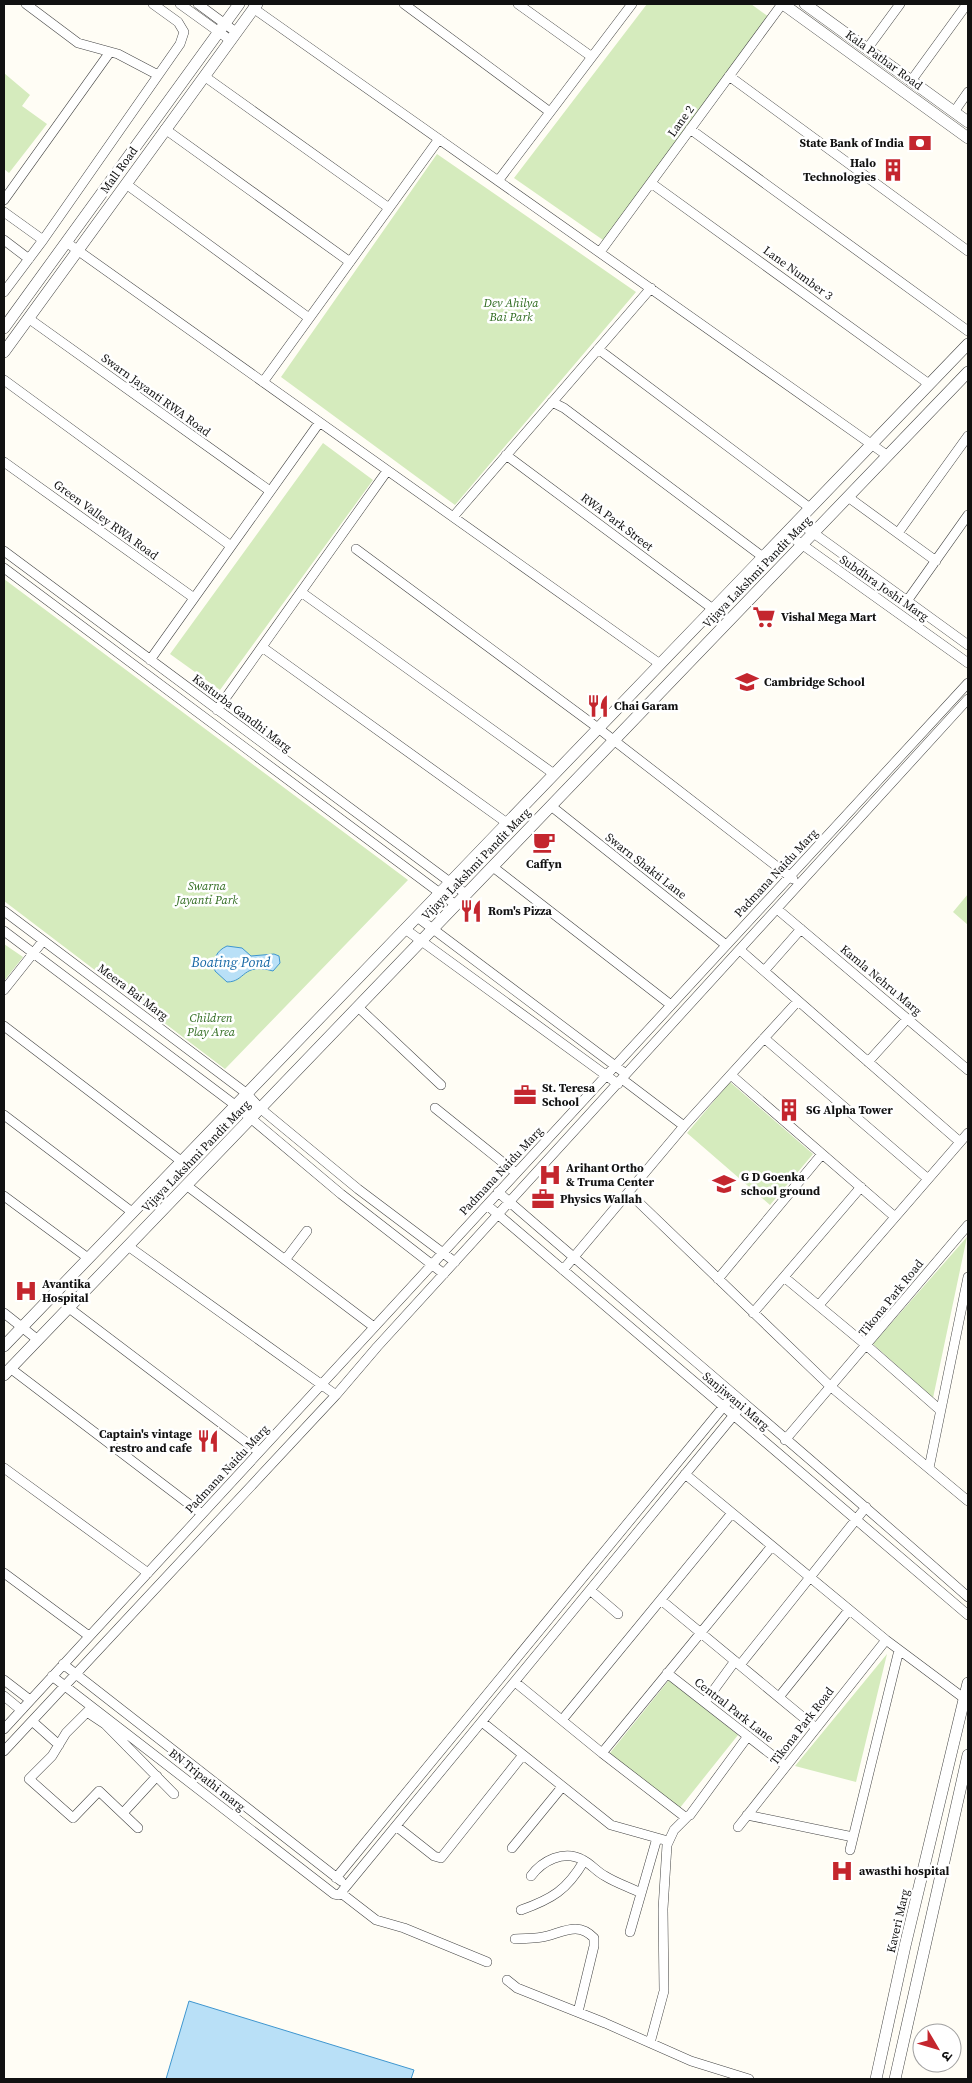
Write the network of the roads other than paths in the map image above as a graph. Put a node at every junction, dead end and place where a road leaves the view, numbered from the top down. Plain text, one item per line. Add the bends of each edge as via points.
1 (26, 4) edge
2 (153, 4) edge
3 (180, 4) edge
4 (198, 4) edge
5 (239, 4) edge
6 (404, 4) edge
7 (518, 4) edge
8 (632, 4) edge
9 (782, 4) edge
10 (805, 4) edge
11 (900, 4) edge
12 (966, 4) edge
13 (255, 6) edge
14 (222, 28) junction
15 (233, 36) junction
16 (867, 49) junction
17 (110, 52) junction
18 (592, 57) junction
19 (158, 75) junction
20 (204, 76) junction
21 (729, 76) junction
22 (911, 81) junction
23 (968, 92) edge
24 (550, 112) junction
25 (954, 112) junction
26 (968, 122) edge
27 (165, 129) junction
28 (690, 129) junction
29 (968, 138) edge
30 (439, 139) junction
31 (498, 181) junction
32 (651, 182) junction
33 (126, 184) junction
34 (4, 200) edge
35 (389, 208) junction
36 (4, 212) edge
37 (4, 240) edge
38 (43, 240) junction
39 (66, 242) junction
40 (77, 250) junction
41 (968, 251) edge
42 (600, 252) junction
43 (29, 258) junction
44 (350, 262) junction
45 (651, 288) junction
46 (4, 292) edge
47 (28, 318) junction
48 (309, 318) junction
49 (4, 328) edge
50 (968, 331) edge
51 (968, 344) edge
52 (598, 349) junction
53 (4, 352) edge
54 (968, 372) edge
55 (4, 380) edge
56 (263, 382) junction
57 (929, 384) junction
58 (552, 402) junction
59 (319, 422) junction
60 (968, 436) edge
61 (872, 444) junction
62 (506, 455) junction
63 (888, 456) junction
64 (4, 462) edge
65 (387, 471) junction
66 (270, 492) junction
67 (848, 497) junction
68 (810, 508) junction
69 (968, 515) edge
70 (453, 517) junction
71 (797, 521) junction
72 (786, 533) junction
73 (814, 533) junction
74 (898, 533) junction
75 (802, 545) junction
76 (231, 546) junction
77 (356, 550) dead end
78 (4, 552) edge
79 (763, 557) junction
80 (936, 560) junction
81 (4, 568) edge
82 (301, 592) junction
83 (194, 598) junction
84 (907, 601) junction
85 (713, 609) junction
86 (968, 645) edge
87 (262, 647) junction
88 (150, 660) junction
89 (968, 663) edge
90 (660, 664) junction
91 (968, 683) edge
92 (195, 693) junction
93 (968, 699) edge
94 (187, 705) junction
95 (217, 710) junction
96 (598, 728) junction
97 (614, 741) junction
98 (554, 774) junction
99 (550, 806) junction
100 (507, 823) junction
101 (493, 867) junction
102 (789, 877) junction
103 (450, 882) junction
104 (799, 884) junction
105 (439, 893) junction
106 (466, 894) junction
107 (456, 905) junction
108 (777, 909) junction
109 (4, 911) edge
110 (417, 917) junction
111 (405, 928) junction
112 (432, 929) junction
113 (801, 929) junction
114 (4, 931) edge
115 (43, 941) junction
116 (421, 941) junction
117 (726, 945) junction
118 (740, 950) junction
119 (33, 953) junction
120 (764, 971) junction
121 (4, 990) edge
122 (798, 1000) junction
123 (671, 1005) junction
124 (358, 1007) junction
125 (907, 1019) junction
126 (4, 1026) edge
127 (764, 1038) junction
128 (868, 1062) junction
129 (615, 1065) junction
130 (968, 1070) edge
131 (606, 1074) junction
132 (731, 1075) junction
133 (622, 1079) junction
134 (441, 1085) dead end
135 (246, 1093) junction
136 (236, 1105) junction
137 (435, 1108) dead end
138 (261, 1109) junction
139 (4, 1115) edge
140 (251, 1119) junction
141 (684, 1126) junction
142 (968, 1133) edge
143 (960, 1142) junction
144 (822, 1154) junction
145 (181, 1161) junction
146 (516, 1173) junction
147 (928, 1179) junction
148 (186, 1185) junction
149 (861, 1188) junction
150 (498, 1192) junction
151 (629, 1193) junction
152 (4, 1196) edge
153 (510, 1202) junction
154 (486, 1205) junction
155 (132, 1212) junction
156 (498, 1215) junction
157 (895, 1217) junction
158 (968, 1224) edge
159 (307, 1231) dead end
160 (128, 1246) junction
161 (442, 1253) junction
162 (573, 1257) junction
163 (88, 1258) junction
164 (285, 1260) junction
165 (455, 1262) junction
166 (432, 1264) junction
167 (563, 1270) junction
168 (444, 1274) junction
169 (784, 1277) junction
170 (968, 1277) edge
171 (718, 1279) junction
172 (819, 1305) junction
173 (69, 1308) junction
174 (4, 1313) edge
175 (753, 1313) junction
176 (22, 1327) junction
177 (374, 1327) junction
178 (38, 1340) junction
179 (866, 1345) junction
180 (4, 1346) edge
181 (7, 1372) edge
182 (321, 1385) junction
183 (830, 1386) junction
184 (336, 1395) junction
185 (733, 1395) junction
186 (743, 1404) junction
187 (723, 1407) junction
188 (940, 1410) junction
189 (734, 1415) junction
190 (785, 1440) junction
191 (259, 1452) junction
192 (4, 1468) edge
193 (929, 1468) junction
194 (686, 1474) junction
195 (968, 1501) edge
196 (866, 1507) junction
197 (732, 1513) junction
198 (202, 1514) junction
199 (856, 1519) junction
200 (772, 1546) junction
201 (4, 1573) edge
202 (148, 1574) junction
203 (810, 1578) junction
204 (590, 1590) junction
205 (968, 1597) edge
206 (661, 1600) junction
207 (849, 1610) junction
208 (618, 1614) dead end
209 (968, 1615) edge
210 (700, 1633) junction
211 (89, 1636) junction
212 (886, 1640) junction
213 (899, 1650) junction
214 (738, 1663) junction
215 (63, 1664) junction
216 (667, 1673) junction
217 (76, 1674) junction
218 (52, 1676) junction
219 (4, 1680) edge
220 (515, 1682) junction
221 (968, 1683) edge
222 (65, 1686) junction
223 (4, 1696) edge
224 (779, 1697) junction
225 (964, 1699) junction
226 (30, 1700) junction
227 (704, 1702) junction
228 (21, 1710) junction
229 (562, 1720) junction
230 (32, 1721) junction
231 (482, 1722) junction
232 (816, 1728) junction
233 (4, 1729) edge
234 (748, 1736) junction
235 (59, 1745) junction
236 (4, 1751) edge
237 (602, 1753) junction
238 (153, 1754) junction
239 (524, 1755) junction
240 (968, 1755) edge
241 (145, 1764) junction
242 (786, 1766) junction
243 (156, 1776) junction
244 (562, 1786) junction
245 (174, 1794) dead end
246 (123, 1813) junction
247 (747, 1815) junction
248 (687, 1817) junction
249 (396, 1826) junction
250 (738, 1827) dead end
251 (138, 1828) dead end
252 (853, 1837) junction
253 (657, 1838) junction
254 (668, 1841) junction
255 (512, 1848) dead end
256 (850, 1850) dead end
257 (584, 1861) junction
258 (531, 1876) dead end
259 (336, 1878) junction
260 (341, 1891) junction
261 (641, 1893) junction
262 (520, 1910) dead end
263 (630, 1932) dead end
264 (516, 1939) dead end
265 (905, 1946) junction
266 (924, 1949) junction
267 (487, 1962) dead end
268 (507, 1980) dead end
269 (578, 2012) junction
270 (650, 2043) junction
271 (749, 2079) edge
272 (876, 2079) edge
273 (895, 2079) edge

1 - 17 street via 78,42
2 - 19 street via 178,22 184,32 180,44
3 - 14 street
4 - 14 street
5 - 14 street, Mall Road
6 - 24 street
7 - 18 street
8 - 18 street
9 - 21 street, Lane 2
9 - 29 street, Kala Pathar Road
10 - 16 street, Kala Pathar Road
11 - 16 street
12 - 22 street
13 - 15 street, Mall Road
13 - 30 street
14 - 15 street
14 - 39 street, Mall Road
15 - 20 street, Mall Road
16 - 22 street, Kala Pathar Road
17 - 19 street
17 - 34 street
18 - 24 street
19 - 38 street
20 - 27 street, Mall Road
20 - 35 street
21 - 28 street, Lane 2
21 - 41 street
22 - 25 street, Kala Pathar Road
23 - 25 street
24 - 31 street
25 - 26 street, Kala Pathar Road
27 - 33 street, Mall Road
27 - 44 street
28 - 32 street, Lane 2
28 - 50 street
30 - 31 street
30 - 35 street
31 - 42 street
32 - 42 street, Lane 2
32 - 57 street, Lane Number 3
33 - 40 street, Mall Road
33 - 48 street
35 - 44 street
36 - 38 street
37 - 43 street
38 - 43 street
39 - 40 street
39 - 49 street, Mall Road
40 - 47 street, Mall Road
40 - 56 street
42 - 45 street
43 - 46 street
44 - 48 street
45 - 52 street
45 - 61 street
47 - 53 street, Mall Road
47 - 66 street, Swarn Jayanti RWA Road
48 - 56 street
51 - 57 street, Vijaya Lakshmi Pandit Marg
52 - 58 street
52 - 68 street
54 - 63 street, Vijaya Lakshmi Pandit Marg
55 - 76 street
56 - 59 street
57 - 61 street, Vijaya Lakshmi Pandit Marg
58 - 62 street
58 - 79 street
59 - 65 street
59 - 66 street
60 - 74 street
61 - 63 street
61 - 68 street, Vijaya Lakshmi Pandit Marg
62 - 70 street
62 - 85 street, RWA Park Street
63 - 67 street, Vijaya Lakshmi Pandit Marg
64 - 83 street, Green Valley RWA Road
65 - 70 street
65 - 82 street
66 - 76 street
67 - 73 street, Vijaya Lakshmi Pandit Marg
67 - 74 street
68 - 71 street, Vijaya Lakshmi Pandit Marg
69 - 80 street
70 - 90 street
71 - 72 street, Vijaya Lakshmi Pandit Marg
71 - 73 street, Subdhra Joshi Marg
72 - 75 street, Subdhra Joshi Marg
72 - 79 street, Vijaya Lakshmi Pandit Marg
73 - 75 street, Vijaya Lakshmi Pandit Marg
73 - 84 street, Subdhra Joshi Marg
74 - 80 street
75 - 89 street, Subdhra Joshi Marg
75 - 97 street, Vijaya Lakshmi Pandit Marg
76 - 83 street
77 - 96 street
78 - 88 street, Kasturba Gandhi Marg
79 - 85 street, Vijaya Lakshmi Pandit Marg
80 - 84 street
81 - 94 street
82 - 87 street
82 - 98 street
83 - 88 street
84 - 86 street, Subdhra Joshi Marg
85 - 90 street, Vijaya Lakshmi Pandit Marg
87 - 95 street
87 - 100 street
88 - 92 street, Kasturba Gandhi Marg
90 - 96 street, Vijaya Lakshmi Pandit Marg
91 - 102 street, Padmana Naidu Marg
92 - 94 street
92 - 95 street, Kasturba Gandhi Marg
93 - 104 street, Padmana Naidu Marg
94 - 105 street
95 - 103 street, Kasturba Gandhi Marg
96 - 97 street
96 - 98 street, Vijaya Lakshmi Pandit Marg
97 - 99 street, Vijaya Lakshmi Pandit Marg
97 - 102 street
98 - 100 street, Vijaya Lakshmi Pandit Marg
99 - 101 street, Vijaya Lakshmi Pandit Marg
99 - 117 street, Swarn Shakti Lane
100 - 103 street, Vijaya Lakshmi Pandit Marg
101 - 106 street, Vijaya Lakshmi Pandit Marg
101 - 123 street
102 - 104 street
102 - 117 street, Padmana Naidu Marg
103 - 105 street, Vijaya Lakshmi Pandit Marg
103 - 106 street, Kasturba Gandhi Marg
104 - 108 street, Padmana Naidu Marg
105 - 107 street
105 - 110 street, Vijaya Lakshmi Pandit Marg
106 - 107 street, Vijaya Lakshmi Pandit Marg
107 - 112 street, Vijaya Lakshmi Pandit Marg
108 - 113 street, Kamla Nehru Marg
108 - 118 street, Padmana Naidu Marg
109 - 115 street, Meera Bai Marg
110 - 111 street, Vijaya Lakshmi Pandit Marg
110 - 112 street
111 - 116 street
111 - 135 street, Vijaya Lakshmi Pandit Marg
112 - 116 street, Vijaya Lakshmi Pandit Marg
112 - 129 street
113 - 120 street
113 - 125 street, Kamla Nehru Marg
114 - 119 street
115 - 119 street
115 - 135 street, Meera Bai Marg
116 - 124 street, Vijaya Lakshmi Pandit Marg
116 - 131 street
117 - 123 street, Padmana Naidu Marg
118 - 120 street
118 - 133 street, Padmana Naidu Marg
119 - 121 street
119 - 136 street
120 - 122 street
122 - 127 street
122 - 128 street
123 - 129 street, Padmana Naidu Marg
124 - 134 street
124 - 138 street, Vijaya Lakshmi Pandit Marg
125 - 128 street
125 - 130 street, Kamla Nehru Marg
126 - 145 street
127 - 132 street
127 - 147 street
128 - 143 street
129 - 131 street, Padmana Naidu Marg
129 - 133 street
131 - 133 street
131 - 146 street, Padmana Naidu Marg
132 - 141 street
132 - 144 street
133 - 141 street
133 - 153 street, Padmana Naidu Marg
135 - 136 street, Vijaya Lakshmi Pandit Marg
135 - 138 street, Meera Bai Marg
136 - 140 street
136 - 145 street, Vijaya Lakshmi Pandit Marg
137 - 146 street
138 - 140 street, Vijaya Lakshmi Pandit Marg
138 - 161 street, Meera Bai Marg
139 - 155 street
140 - 148 street, Vijaya Lakshmi Pandit Marg
140 - 166 street
141 - 151 street
142 - 143 street
143 - 147 street
144 - 149 street
144 - 171 street
145 - 155 street, Vijaya Lakshmi Pandit Marg
146 - 150 street, Padmana Naidu Marg
147 - 157 street
148 - 160 street, Vijaya Lakshmi Pandit Marg
148 - 164 street
149 - 157 street
149 - 169 street
150 - 153 street, Sanjiwani Marg
150 - 154 street, Padmana Naidu Marg
151 - 162 street
151 - 171 street
152 - 163 street
153 - 156 street, Padmana Naidu Marg
153 - 162 street, Sanjiwani Marg
154 - 156 street, Sanjiwani Marg
154 - 161 street, Padmana Naidu Marg
155 - 163 street, Vijaya Lakshmi Pandit Marg
156 - 165 street, Padmana Naidu Marg
156 - 167 street, Sanjiwani Marg
157 - 172 street
158 - 179 street, Tikona Park Road
159 - 164 street
160 - 173 street, Vijaya Lakshmi Pandit Marg
160 - 182 street
161 - 165 street, Meera Bai Marg
161 - 166 street, Padmana Naidu Marg
162 - 167 street
162 - 185 street, Sanjiwani Marg
163 - 176 street, Vijaya Lakshmi Pandit Marg
164 - 177 street
165 - 168 street, Padmana Naidu Marg
166 - 168 street
166 - 177 street, Padmana Naidu Marg
167 - 187 street, Sanjiwani Marg
168 - 184 street, Padmana Naidu Marg
169 - 172 street
169 - 175 street
170 - 188 street
171 - 175 street
172 - 179 street
173 - 178 street, Vijaya Lakshmi Pandit Marg
173 - 191 street
174 - 176 street
175 - 183 street
176 - 178 street
176 - 180 street, Vijaya Lakshmi Pandit Marg
177 - 182 street, Padmana Naidu Marg
178 - 181 street, Vijaya Lakshmi Pandit Marg
179 - 183 street
179 - 188 street, Tikona Park Road
181 - 198 street
182 - 184 street
182 - 191 street, Padmana Naidu Marg
183 - 190 street
183 - 193 street
184 - 217 street, Padmana Naidu Marg
185 - 186 street, Sanjiwani Marg
185 - 187 street
186 - 189 street
186 - 190 street, Sanjiwani Marg
187 - 189 street, Sanjiwani Marg
187 - 259 street
188 - 193 street
189 - 194 street
189 - 199 street, Sanjiwani Marg
190 - 196 street, Sanjiwani Marg
191 - 198 street, Padmana Naidu Marg
192 - 202 street
193 - 195 street
194 - 197 street
194 - 204 street
196 - 199 street
196 - 205 street, Sanjiwani Marg
197 - 200 street
197 - 206 street
198 - 202 street, Padmana Naidu Marg
199 - 203 street
199 - 209 street, Sanjiwani Marg
200 - 203 street
200 - 210 street
201 - 211 street
202 - 211 street, Padmana Naidu Marg
203 - 207 street
203 - 214 street
204 - 208 street
204 - 220 street
206 - 210 street
206 - 229 street
207 - 212 street
207 - 224 street
210 - 214 street
210 - 216 street
211 - 215 street, Padmana Naidu Marg
212 - 213 street
212 - 232 street, Tikona Park Road
213 - 225 street
213 - 252 street
214 - 224 street
214 - 227 street
215 - 217 street
215 - 218 street, Padmana Naidu Marg
216 - 227 street, Central Park Lane
216 - 237 street
217 - 222 street, Padmana Naidu Marg
217 - 259 street
218 - 222 street
218 - 226 street
219 - 226 street
220 - 229 street
220 - 231 street
221 - 225 street, Kaveri Marg
222 - 230 street
222 - 238 street, BN Tripathi marg
223 - 228 street
224 - 232 street
225 - 265 street, Kaveri Marg
226 - 228 street
227 - 234 street, Central Park Lane
228 - 233 street
229 - 237 street
230 - 235 street
230 - 236 street
231 - 239 street
231 - 249 street
232 - 242 street, Tikona Park Road
234 - 242 street, Central Park Lane
234 - 248 street
235 - 241 street via 87,1712 105,1724
235 - 246 street via 29,1779 72,1818 99,1791
237 - 248 street
238 - 241 street
238 - 260 street, BN Tripathi marg
239 - 244 street
239 - 249 street via 441,1858
240 - 266 street
241 - 243 street
242 - 247 street, Tikona Park Road
243 - 245 street
243 - 246 street
244 - 253 street via 612,1825
244 - 255 street
246 - 251 street
247 - 250 street, Tikona Park Road
247 - 252 street
248 - 254 street
249 - 260 street
252 - 256 street
253 - 254 street
253 - 261 street
254 - 270 street via 663,1909 664,1991
257 - 258 street via 568,1856 553,1858
257 - 261 street via 604,1876
257 - 262 street via 572,1881 561,1891
259 - 260 street
260 - 267 street via 376,1920
261 - 263 street
264 - 269 street via 541,1937 575,1928 594,1938
265 - 266 street
265 - 272 street, Kaveri Marg
266 - 273 street
268 - 269 street via 517,1988
269 - 270 street
270 - 271 street via 692,2061

